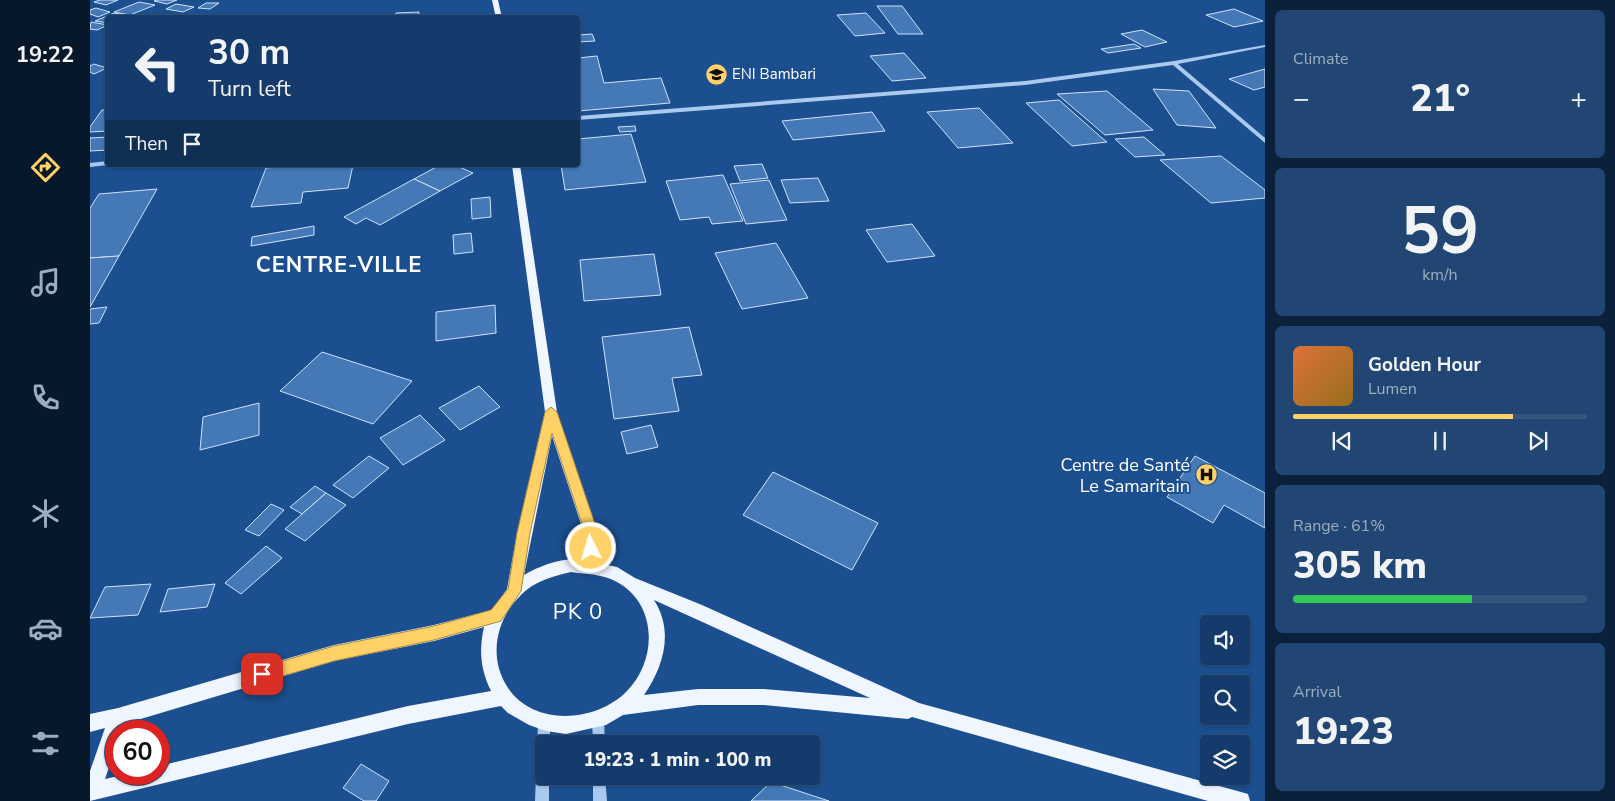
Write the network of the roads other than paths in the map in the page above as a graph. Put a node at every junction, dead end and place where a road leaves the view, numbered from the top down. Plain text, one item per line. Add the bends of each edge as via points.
1 (495, 0) edge
2 (498, 15) edge
3 (1265, 46) edge
4 (1174, 63) junction
5 (580, 118) edge
6 (1265, 141) edge
7 (105, 163) edge
8 (90, 165) edge
9 (516, 167) edge
10 (551, 412) junction
11 (591, 565) junction
12 (636, 585) junction
13 (514, 591) junction
14 (496, 616) junction
15 (502, 697) junction
16 (623, 706) junction
17 (918, 711) junction
18 (118, 717) junction
19 (598, 720) junction
20 (90, 723) edge
21 (544, 723) junction
22 (599, 735) edge
23 (599, 785) edge
24 (91, 792) edge
25 (542, 801) edge
26 (600, 801) edge
27 (1241, 801) edge

1 - 2 main road
3 - 4 street
4 - 5 street via 1025,83
4 - 6 street
7 - 8 street
9 - 10 main road
10 - 11 main road via 590,530
10 - 13 main road
11 - 12 main road via 623,575
11 - 13 main road via 550,569
12 - 16 main road via 652,606 658,630 657,658 644,684
12 - 17 main road
13 - 14 main road
14 - 15 main road via 489,636 487,657 492,678
14 - 18 main road via 334,654
15 - 21 main road via 520,712
15 - 24 main road via 408,715
16 - 17 main road via 698,697 764,697
16 - 19 main road
17 - 27 main road
18 - 20 main road
18 - 24 main road
19 - 21 main road via 571,725
19 - 22 street
21 - 25 street
23 - 26 street

